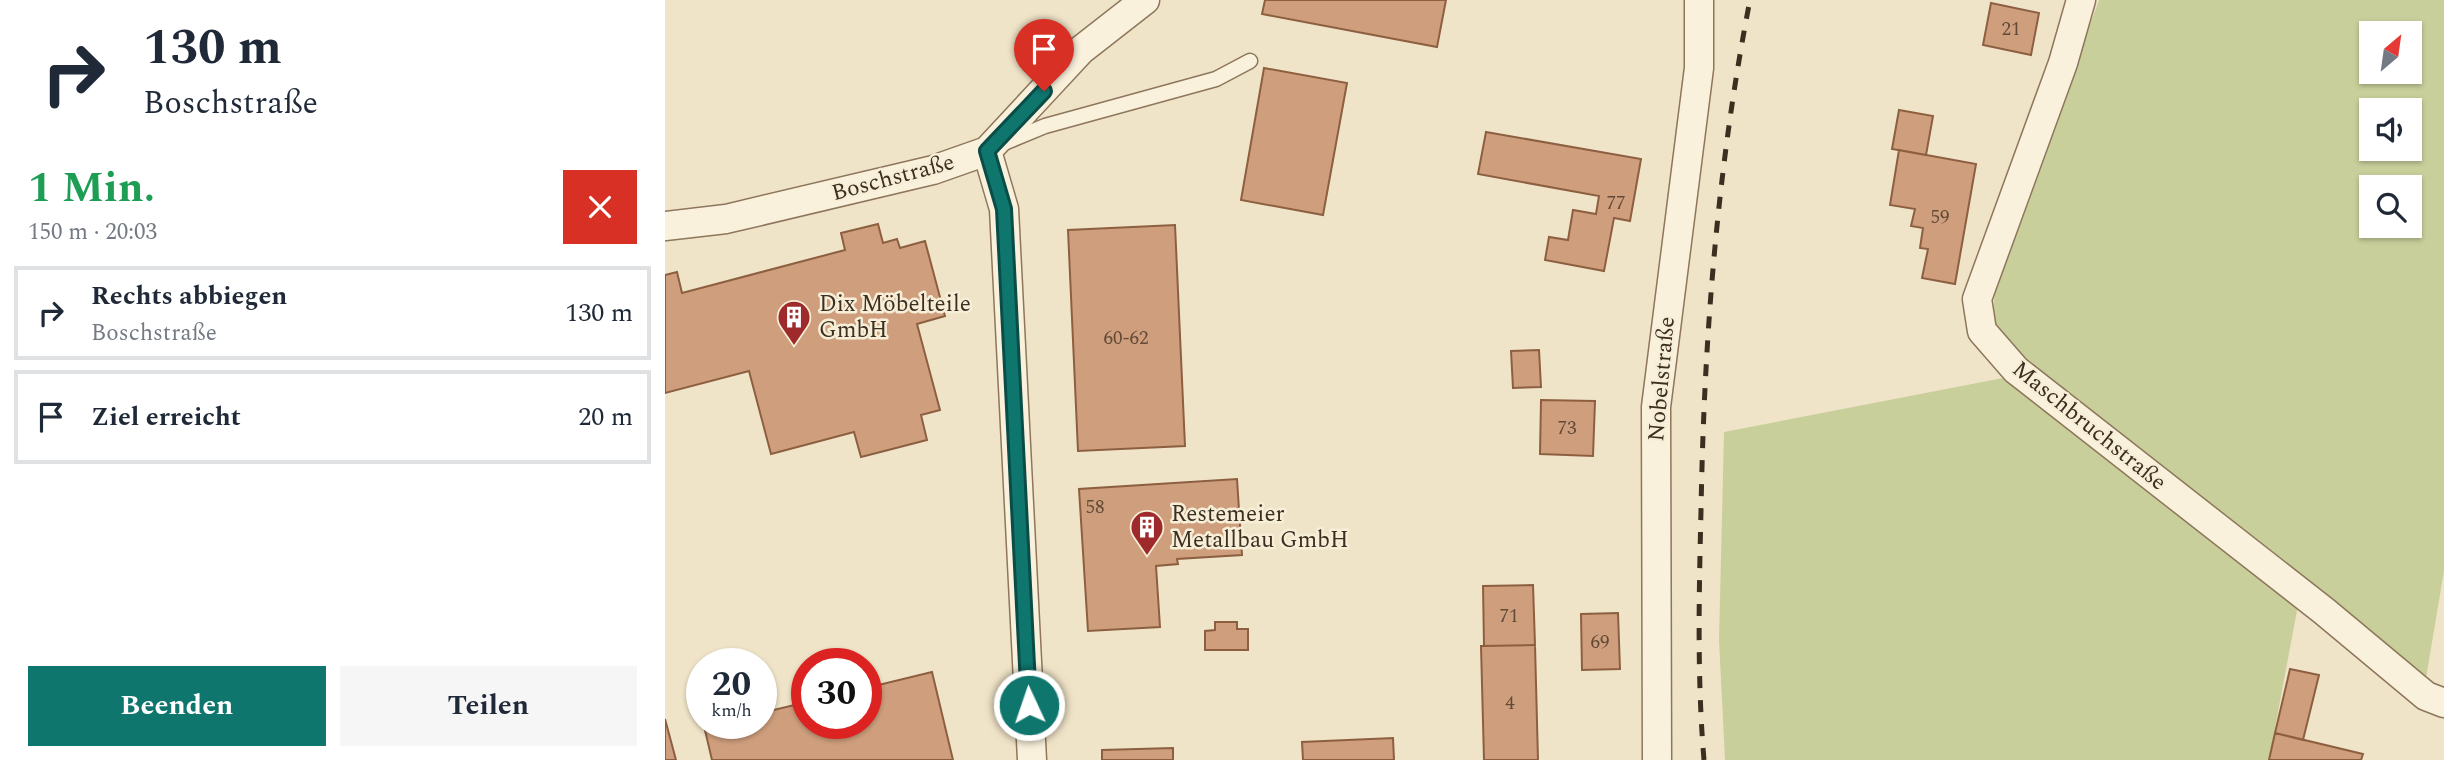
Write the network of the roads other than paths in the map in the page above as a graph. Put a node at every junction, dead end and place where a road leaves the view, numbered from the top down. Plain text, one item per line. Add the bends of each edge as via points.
1 (1145, 0) edge
2 (1699, 0) edge
3 (2081, 0) edge
4 (1250, 61) dead end
5 (987, 151) junction
6 (665, 226) edge
7 (2444, 703) edge
8 (1032, 760) edge
9 (1657, 760) edge

1 - 5 street, Boschstraße via 1081,51
2 - 9 street, Nobelstraße via 1699,68 1656,407
3 - 7 street, Maschbruchstraße via 2063,63 1977,299 1982,331 2016,370 2426,696
4 - 5 lane via 1216,79 1045,126
5 - 6 street, Boschstraße via 933,170 726,219
5 - 8 street via 1004,209

